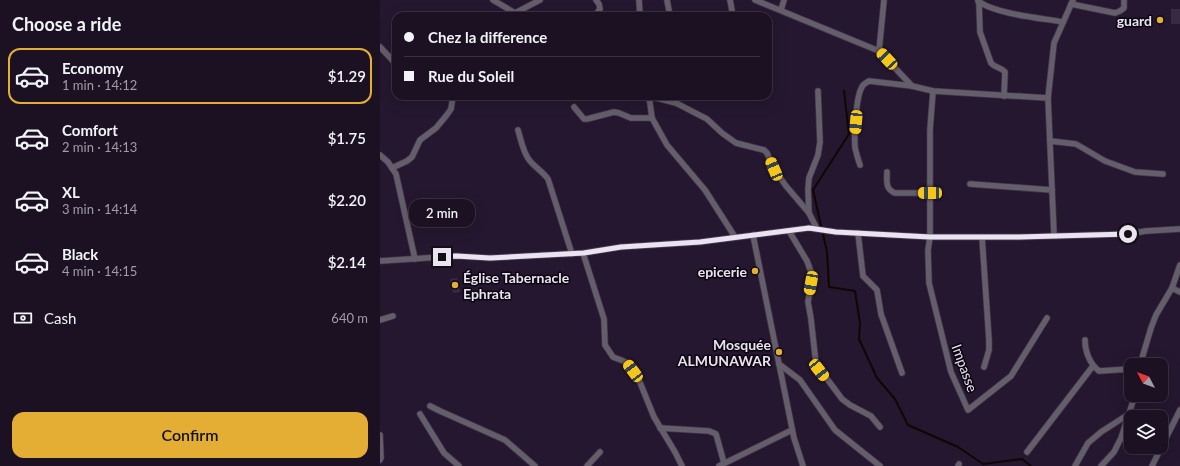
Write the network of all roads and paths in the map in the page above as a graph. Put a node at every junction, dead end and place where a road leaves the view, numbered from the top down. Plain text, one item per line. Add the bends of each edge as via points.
1 (492, 0) edge
2 (540, 0) edge
3 (596, 0) edge
4 (639, 0) edge
5 (667, 0) edge
6 (730, 0) edge
7 (755, 0) edge
8 (784, 0) edge
9 (884, 0) edge
10 (1124, 0) edge
11 (978, 1) edge
12 (1072, 2) edge
13 (781, 10) junction
14 (514, 12) edge
15 (518, 12) edge
16 (598, 12) edge
17 (640, 12) edge
18 (669, 12) edge
19 (732, 12) edge
20 (1063, 22) junction
21 (380, 47) edge
22 (879, 51) junction
23 (392, 60) edge
24 (912, 86) junction
25 (818, 91) dead end
26 (933, 91) junction
27 (1004, 96) junction
28 (1048, 98) junction
29 (453, 100) edge
30 (650, 100) edge
31 (676, 100) edge
32 (574, 107) dead end
33 (652, 118) junction
34 (518, 130) dead end
35 (1050, 141) junction
36 (380, 155) edge
37 (860, 165) dead end
38 (392, 168) junction
39 (887, 172) dead end
40 (1163, 174) dead end
41 (970, 184) dead end
42 (1052, 190) junction
43 (930, 193) junction
44 (809, 213) junction
45 (817, 229) junction
46 (1180, 229) edge
47 (789, 231) junction
48 (858, 233) junction
49 (753, 235) junction
50 (1054, 235) junction
51 (735, 237) junction
52 (930, 237) junction
53 (982, 237) junction
54 (584, 253) junction
55 (572, 254) junction
56 (415, 259) junction
57 (380, 261) edge
58 (1180, 265) edge
59 (1172, 288) junction
60 (1180, 292) edge
61 (393, 316) dead end
62 (1047, 318) dead end
63 (380, 320) edge
64 (1086, 340) dead end
65 (1142, 358) edge
66 (779, 364) junction
67 (1093, 366) junction
68 (984, 368) dead end
69 (1124, 369) edge
70 (902, 373) dead end
71 (430, 406) dead end
72 (1180, 410) edge
73 (420, 414) dead end
74 (1124, 417) edge
75 (880, 427) dead end
76 (660, 428) junction
77 (1124, 429) edge
78 (792, 430) junction
79 (380, 435) edge
80 (600, 452) dead end
81 (1027, 452) dead end
82 (380, 460) edge
83 (721, 465) edge
84 (459, 466) edge
85 (535, 466) edge
86 (586, 466) edge
87 (682, 466) edge
88 (803, 466) edge
89 (880, 466) edge
90 (1075, 466) edge
91 (1101, 466) edge
92 (1152, 466) edge

1 - 14 street
2 - 15 street
3 - 16 street via 600,9
4 - 17 street
5 - 18 street
6 - 19 street
7 - 13 street
8 - 13 street
9 - 22 street
10 - 12 street via 1124,8 1115,14
11 - 20 street via 1000,11
11 - 27 street via 980,32 991,63 1005,72
12 - 20 street
13 - 22 street
20 - 28 street via 1054,43
21 - 23 street
22 - 24 street
24 - 26 street
24 - 37 street via 869,81 861,88 855,133 855,147
25 - 44 street via 820,142 809,178
26 - 27 street
26 - 43 street
27 - 28 street
28 - 35 street
29 - 38 street via 446,116 436,128 420,140 412,157
30 - 33 street
31 - 44 street via 707,119 736,143 764,150 774,169
32 - 33 street via 584,119 614,112 631,118
33 - 51 street via 667,145 705,190
34 - 55 street via 529,160 548,179
35 - 40 street via 1076,144 1105,161 1135,172
35 - 42 street
36 - 38 street
38 - 56 street via 396,174
39 - 43 street via 887,187 890,191
41 - 42 street
42 - 50 street
43 - 52 street
44 - 45 street
45 - 47 street
45 - 48 street
46 - 50 street via 1128,234
47 - 49 street
47 - 75 street via 811,272 808,302 816,364 842,399 868,413
48 - 52 street
48 - 70 street via 863,276 877,290 881,314
49 - 51 street
49 - 66 street
50 - 53 street
51 - 54 street via 621,247
52 - 53 street
52 - 62 street, Impasse via 929,283 951,372 968,410 1011,376
53 - 68 street via 989,340
54 - 55 street
54 - 76 street via 604,319 605,345 613,357 626,362 639,380
55 - 56 street
56 - 57 street
58 - 59 street
59 - 60 street
59 - 65 street via 1156,315
61 - 63 street
64 - 67 street via 1087,354
66 - 78 street
66 - 89 street via 800,380 835,430
67 - 69 street via 1104,372
67 - 81 street
71 - 85 street via 505,440
72 - 92 street
73 - 84 street via 444,453
74 - 90 street via 1088,443
76 - 83 street via 709,431 716,434
76 - 87 street
77 - 91 street via 1114,452
78 - 83 street
78 - 88 street
79 - 82 street
80 - 86 street

